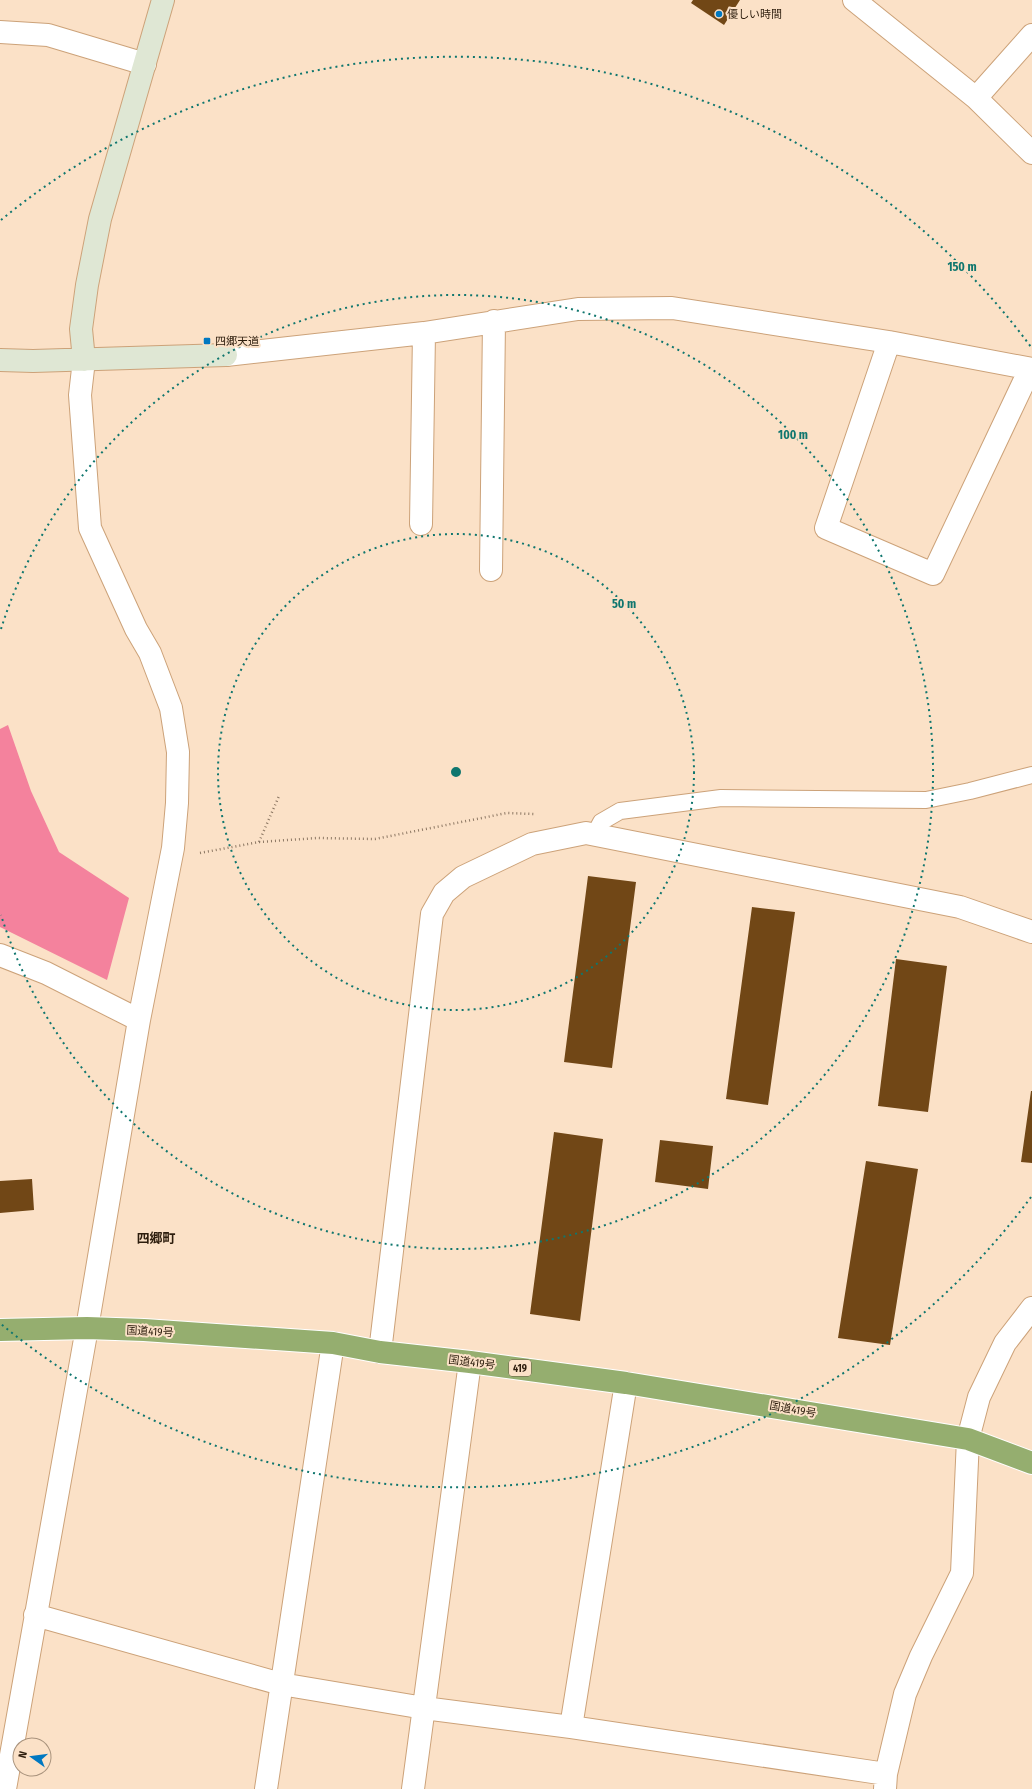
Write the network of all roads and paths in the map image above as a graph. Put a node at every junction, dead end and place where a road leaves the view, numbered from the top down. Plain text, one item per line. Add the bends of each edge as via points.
1 (163, 0) edge
2 (854, 0) edge
3 (0, 32) edge
4 (1032, 35) edge
5 (145, 64) junction
6 (976, 98) junction
7 (1032, 153) edge
8 (494, 321) junction
9 (424, 333) junction
10 (889, 342) junction
11 (0, 360) edge
12 (84, 360) junction
13 (1031, 369) edge
14 (421, 524) dead end
15 (491, 570) dead end
16 (1032, 774) edge
17 (279, 796) dead end
18 (536, 814) dead end
19 (594, 835) junction
20 (259, 842) junction
21 (172, 852) junction
22 (1032, 932) edge
23 (0, 955) edge
24 (139, 1020) junction
25 (1032, 1308) edge
26 (87, 1328) junction
27 (0, 1330) edge
28 (333, 1343) junction
29 (380, 1352) junction
30 (470, 1362) junction
31 (626, 1383) junction
32 (968, 1439) junction
33 (1032, 1464) edge
34 (35, 1615) junction
35 (281, 1684) junction
36 (424, 1708) junction
37 (571, 1727) junction
38 (886, 1782) edge
39 (5, 1789) edge
40 (266, 1789) edge
41 (413, 1789) edge

1 - 5 street
2 - 6 street
3 - 5 street via 48,35
4 - 6 street
5 - 12 street via 100,220 81,329
6 - 7 street
8 - 9 street
8 - 10 street via 578,309 672,308
8 - 15 street
9 - 12 street via 226,355
9 - 14 street
10 - 13 street
10 - 13 street via 826,528 933,574
11 - 12 street
12 - 21 street via 80,395 90,528 136,629 150,653 171,708 178,752 177,803
16 - 19 lane via 926,800 721,798 620,811 601,822
17 - 20 path
18 - 20 path via 507,813 375,839 317,838
19 - 22 street via 960,908
19 - 29 street via 586,833 532,844 463,877 444,893 432,914
20 - 21 path via 194,854
21 - 24 street
23 - 24 street via 46,974
24 - 26 street
25 - 32 street via 1005,1343 979,1396
26 - 27 highway, 国道419号 / 419
26 - 28 highway, 国道419号 / 419
26 - 34 street
28 - 29 highway, 国道419号 / 419
28 - 35 street
29 - 30 highway, 国道419号 / 419
30 - 31 highway, 国道419号 / 419
30 - 36 street
31 - 32 highway, 国道419号 / 419
31 - 37 street
32 - 33 highway, 国道419号 / 419
32 - 38 street via 962,1573 905,1694
34 - 35 street
34 - 39 street
35 - 36 street
35 - 40 street
36 - 37 street
36 - 41 street
37 - 38 street

